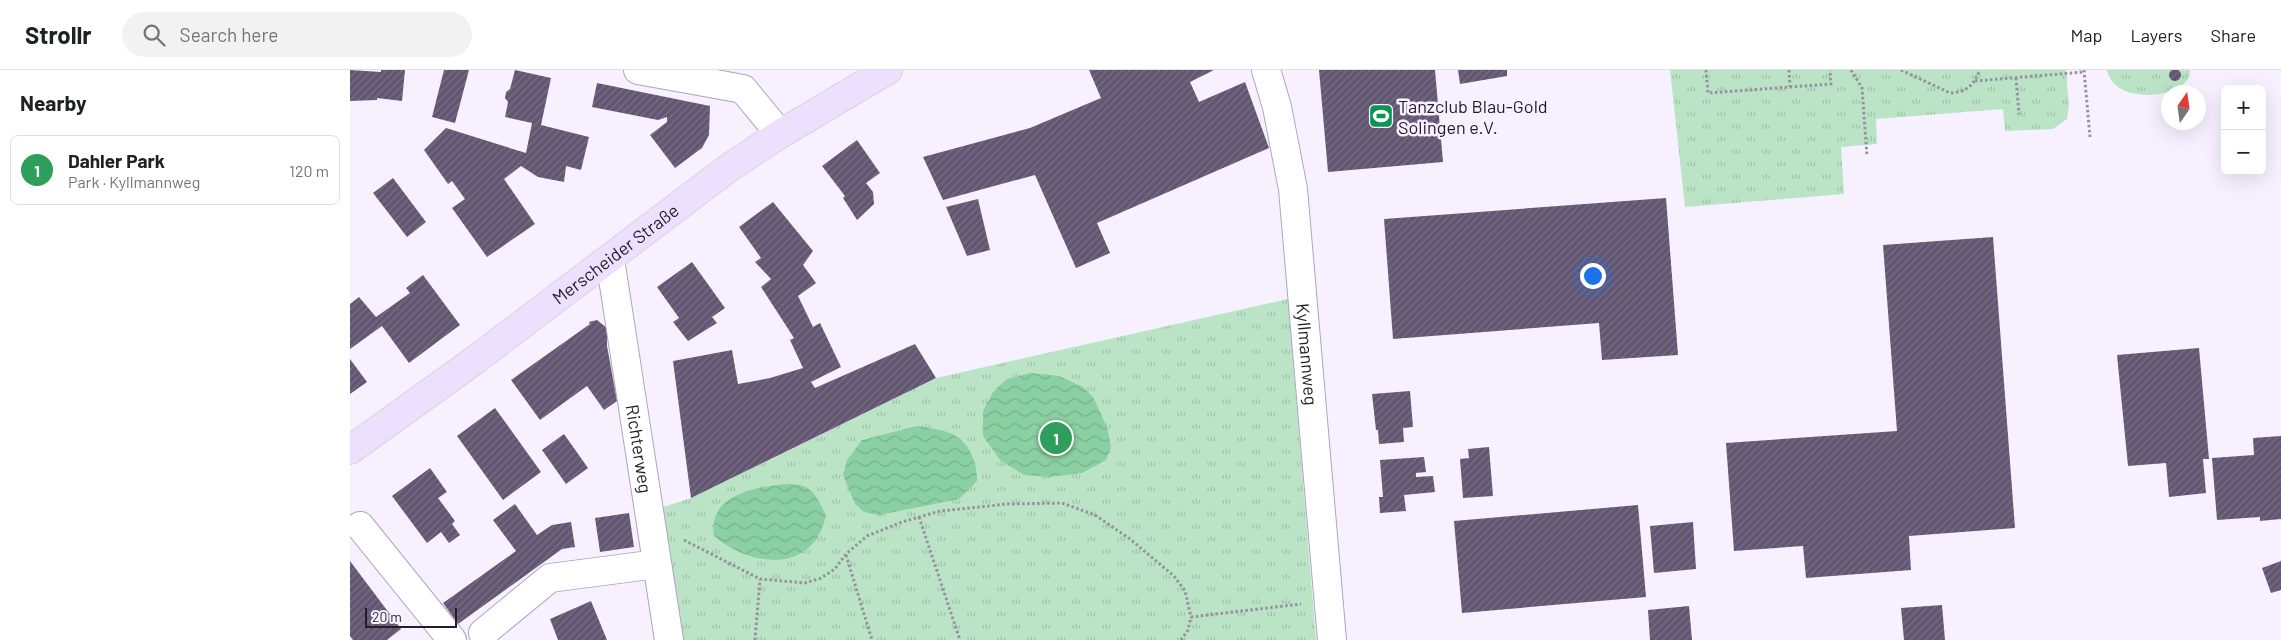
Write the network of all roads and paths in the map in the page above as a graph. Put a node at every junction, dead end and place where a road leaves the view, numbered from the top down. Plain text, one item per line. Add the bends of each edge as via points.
1 (638, 70) edge
2 (888, 70) edge
3 (1266, 70) edge
4 (1706, 70) edge
5 (1789, 70) edge
6 (1830, 70) edge
7 (1851, 70) edge
8 (1901, 70) edge
9 (1980, 70) edge
10 (2084, 71) edge
11 (2016, 78) junction
12 (744, 79) edge
13 (1976, 81) junction
14 (1790, 87) junction
15 (2019, 114) dead end
16 (780, 134) junction
17 (2090, 137) dead end
18 (1867, 156) dead end
19 (610, 259) junction
20 (350, 450) edge
21 (919, 517) junction
22 (360, 526) dead end
23 (683, 539) dead end
24 (846, 554) junction
25 (657, 564) junction
26 (760, 579) junction
27 (1329, 601) junction
28 (1191, 618) junction
29 (483, 633) dead end
30 (452, 640) edge
31 (669, 640) edge
32 (755, 640) edge
33 (872, 640) edge
34 (960, 640) edge
35 (1181, 640) edge
36 (1332, 640) edge

1 - 12 street
2 - 16 main road, Merscheider Straße
3 - 27 street, Kyllmannweg via 1277,107 1293,189
4 - 14 path via 1708,93
5 - 14 path
6 - 14 path via 1831,84
7 - 18 path via 1862,88
8 - 13 path via 1945,92 1967,90
9 - 13 path
10 - 11 path
10 - 17 path
11 - 13 path
11 - 15 path
12 - 16 street
16 - 19 main road, Merscheider Straße via 730,167
19 - 20 main road, Merscheider Straße
19 - 25 street, Richterweg
21 - 24 path via 867,536
21 - 28 path via 940,511 1008,504 1062,503 1095,515 1174,576 1185,591
21 - 34 path
22 - 30 street
23 - 26 path
24 - 26 path via 835,570 805,583
24 - 33 path
25 - 29 street via 550,578
25 - 31 street, Richterweg
26 - 32 path
27 - 28 path
27 - 36 street, Kyllmannweg
28 - 35 path

